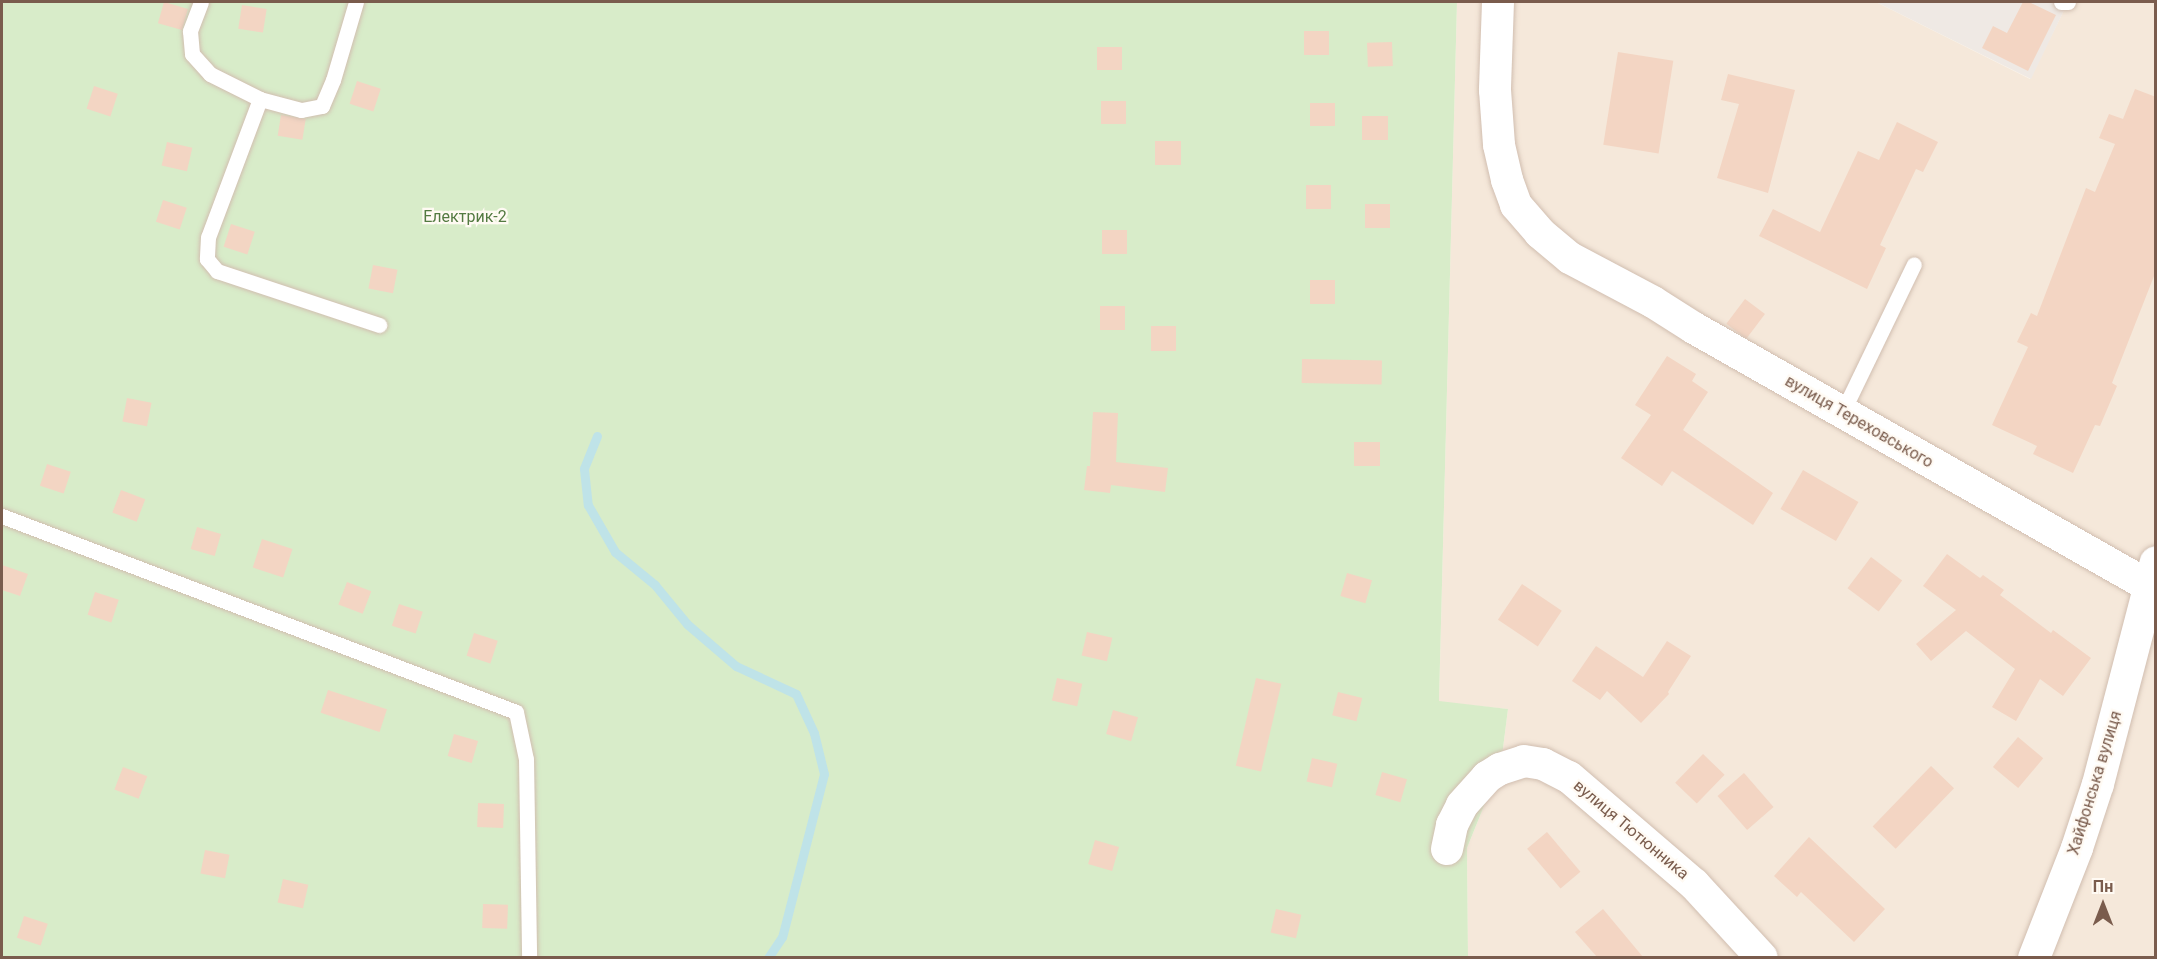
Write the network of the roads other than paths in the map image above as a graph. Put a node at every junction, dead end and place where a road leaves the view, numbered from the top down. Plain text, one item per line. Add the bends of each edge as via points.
1 (201, 2) edge
2 (356, 2) edge
3 (1498, 2) edge
4 (2061, 2) edge
5 (2068, 2) edge
6 (260, 99) junction
7 (1914, 264) dead end
8 (379, 326) dead end
9 (1842, 413) junction
10 (2, 516) edge
11 (2152, 574) edge
12 (2145, 648) edge
13 (1447, 849) dead end
14 (528, 957) edge
15 (1762, 957) edge
16 (2034, 957) edge

1 - 6 lane via 190,31 192,54 210,74
2 - 6 lane via 322,106 301,110
3 - 9 street, вулиця Тереховського via 1495,90 1499,145 1516,205 1570,258
4 - 5 lane
6 - 8 lane via 208,237 207,259 217,271
7 - 9 lane
9 - 11 street, вулиця Тереховського
10 - 14 lane via 516,712 526,759
11 - 12 street, вулиця Тереховського
12 - 16 street, Хайфонська вулиця via 2077,848
13 - 15 street, вулиця Тютюнника via 1452,825 1462,805 1487,777 1524,761 1542,764 1569,777 1694,884

